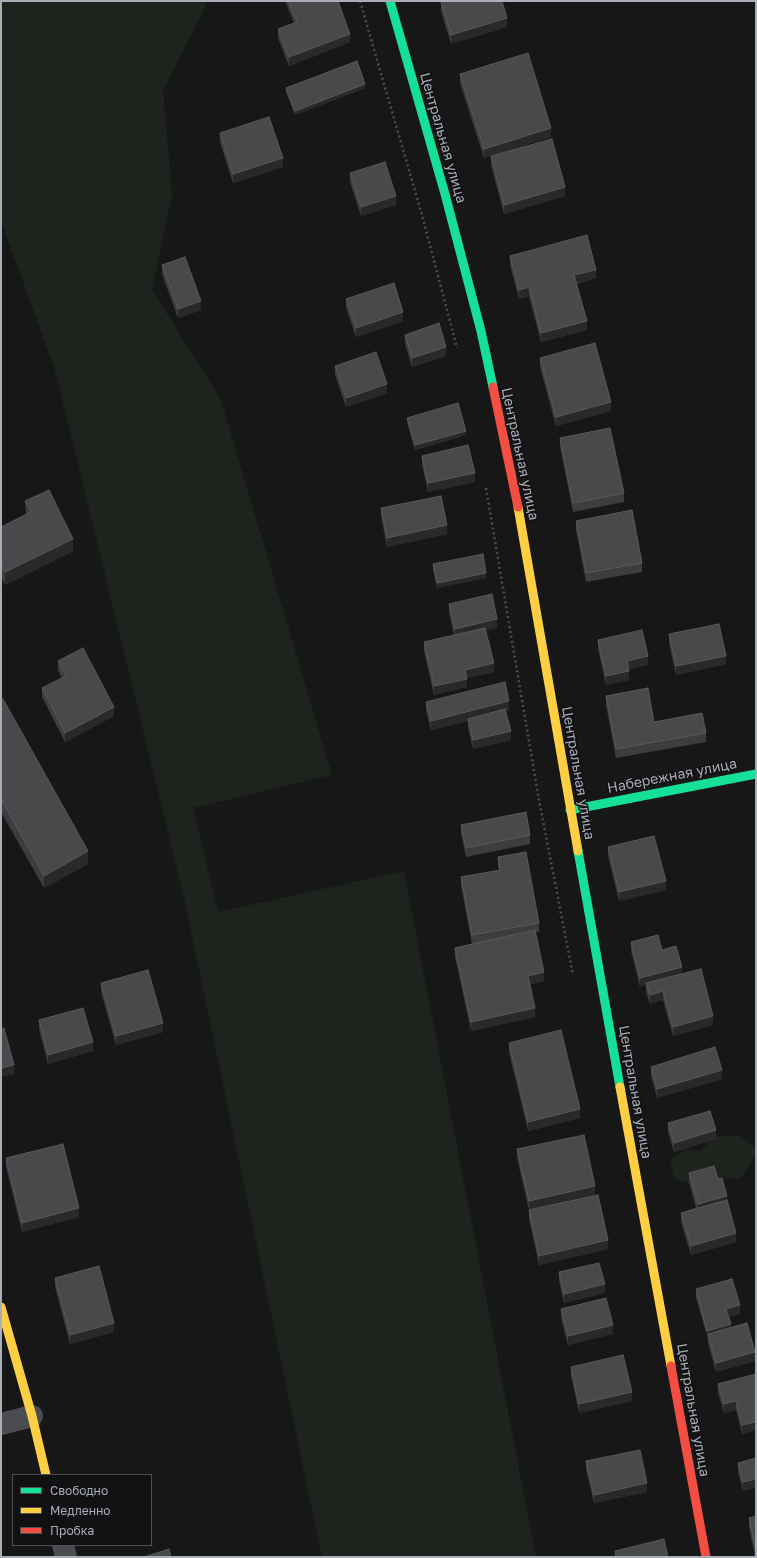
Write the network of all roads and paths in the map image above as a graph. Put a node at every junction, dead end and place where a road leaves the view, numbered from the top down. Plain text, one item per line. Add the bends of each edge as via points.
1 (360, 1) edge
2 (390, 1) edge
3 (458, 351) dead end
4 (486, 482) dead end
5 (756, 774) edge
6 (570, 810) junction
7 (573, 976) dead end
8 (1, 1307) edge
9 (32, 1416) junction
10 (1, 1424) edge
11 (46, 1474) edge
12 (63, 1546) edge
13 (66, 1557) edge
14 (706, 1557) edge

1 - 3 path via 422,215
2 - 6 street, Центральная улица via 481,331 520,517
4 - 7 path via 539,800
5 - 6 street, Набережная улица
6 - 14 street, Центральная улица
8 - 9 street
9 - 10 street
9 - 11 street
12 - 13 street

